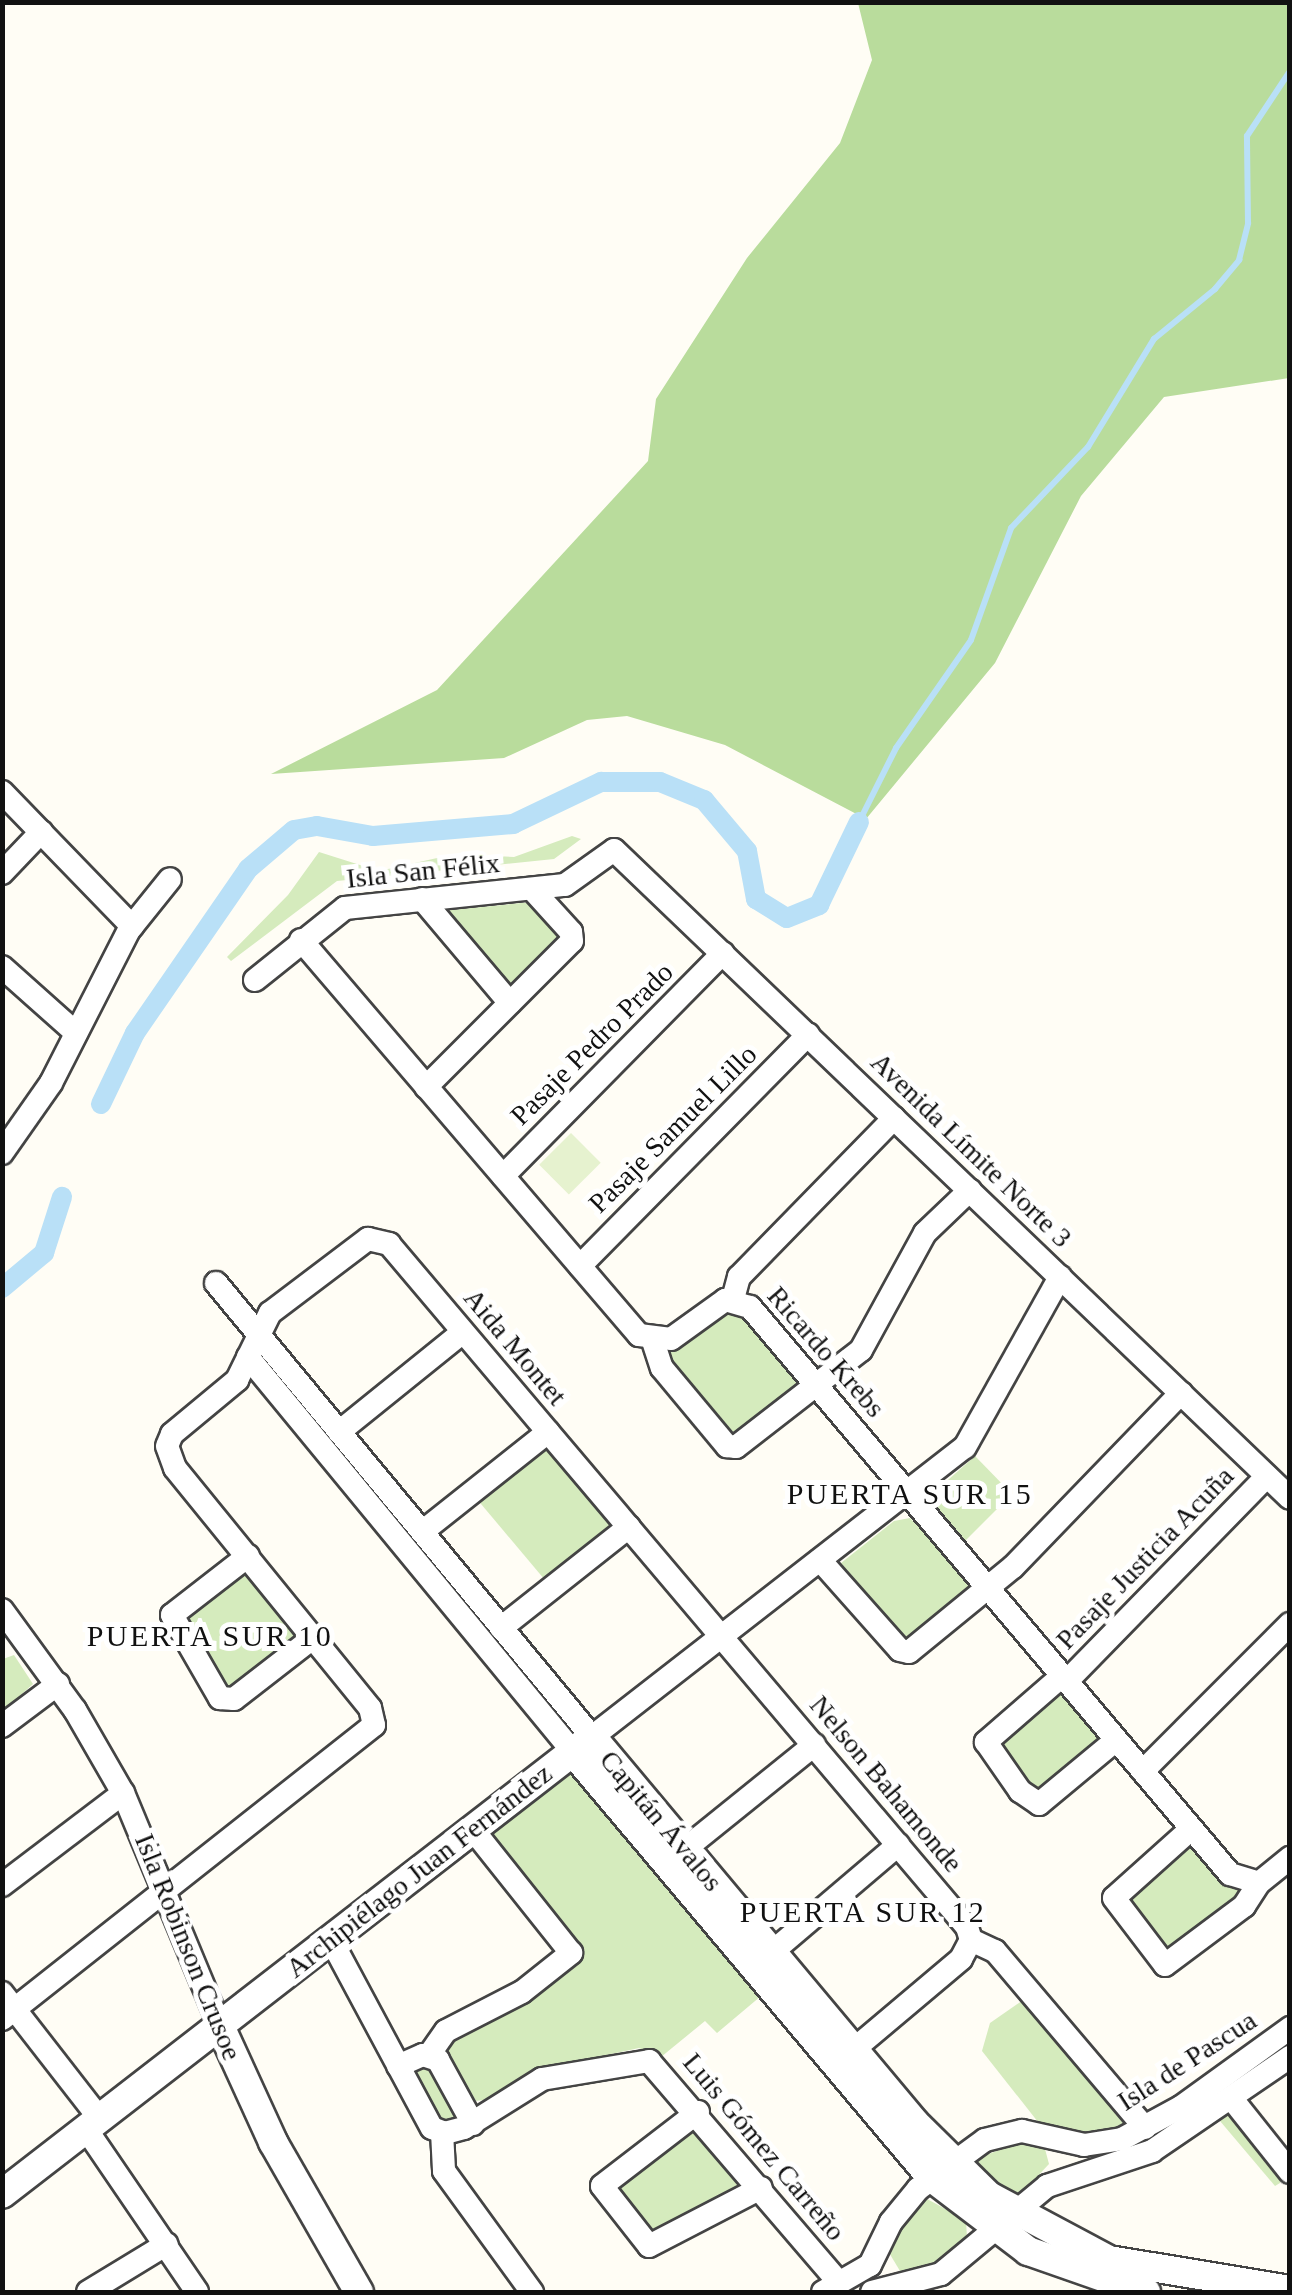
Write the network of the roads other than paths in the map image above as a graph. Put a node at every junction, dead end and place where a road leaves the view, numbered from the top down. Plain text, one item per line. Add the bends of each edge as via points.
1 (2, 792) edge
2 (41, 832) junction
3 (610, 849) joint
4 (2, 874) edge
5 (170, 879) dead end
6 (532, 890) junction
7 (422, 900) junction
8 (132, 926) junction
9 (300, 940) junction
10 (723, 953) junction
11 (2, 967) edge
12 (255, 980) dead end
13 (510, 1003) junction
14 (76, 1033) junction
15 (808, 1035) junction
16 (426, 1087) junction
17 (894, 1118) junction
18 (2, 1153) edge
19 (503, 1176) junction
20 (970, 1190) junction
21 (580, 1266) junction
22 (1060, 1277) junction
23 (216, 1283) dead end
24 (733, 1299) junction
25 (463, 1332) junction
26 (258, 1334) junction
27 (653, 1341) junction
28 (248, 1356) junction
29 (817, 1385) junction
30 (1181, 1394) junction
31 (340, 1432) junction
32 (548, 1432) junction
33 (1267, 1476) junction
34 (908, 1492) junction
35 (1290, 1498) edge
36 (629, 1527) junction
37 (422, 1532) junction
38 (248, 1556) junction
39 (820, 1560) junction
40 (989, 1589) junction
41 (2, 1610) edge
42 (1290, 1624) edge
43 (502, 1628) junction
44 (723, 1636) junction
45 (314, 1637) junction
46 (1064, 1678) junction
47 (58, 1684) junction
48 (2, 1726) edge
49 (1116, 1740) junction
50 (582, 1744) junction
51 (814, 1745) junction
52 (1143, 1772) junction
53 (123, 1793) junction
54 (1191, 1829) junction
55 (473, 1830) junction
56 (898, 1845) junction
57 (685, 1849) junction
58 (1290, 1858) edge
59 (1259, 1883) junction
60 (2, 1884) edge
61 (166, 1894) junction
62 (331, 1940) junction
63 (971, 1940) junction
64 (771, 1953) junction
65 (7, 2007) edge
66 (220, 2026) junction
67 (1290, 2028) edge
68 (853, 2050) junction
69 (429, 2056) junction
70 (1290, 2057) edge
71 (398, 2066) junction
72 (1232, 2100) junction
73 (698, 2112) junction
74 (93, 2124) junction
75 (473, 2124) junction
76 (1145, 2128) junction
77 (442, 2132) junction
78 (1058, 2140) junction
79 (941, 2170) junction
80 (1290, 2172) edge
81 (1061, 2180) junction
82 (761, 2188) junction
83 (2, 2194) edge
84 (1006, 2222) junction
85 (166, 2244) junction
86 (876, 2258) junction
87 (901, 2285) junction
88 (1134, 2285) edge
89 (831, 2288) edge
90 (1290, 2290) edge
91 (88, 2292) edge
92 (197, 2292) edge
93 (359, 2292) edge
94 (532, 2292) edge
95 (872, 2292) edge

1 - 2 street
2 - 4 street
2 - 8 street
3 - 6 street, Isla San Félix via 570,883
3 - 10 street, Avenida Límite Norte 3
5 - 8 street
6 - 7 street, Isla San Félix
6 - 13 street via 573,937
7 - 9 street, Isla San Félix via 344,908
7 - 13 street
8 - 14 street
9 - 12 street, Isla San Félix
9 - 16 street
10 - 15 street, Avenida Límite Norte 3
10 - 19 street, Pasaje Pedro Prado
11 - 14 street
13 - 16 street
14 - 18 street via 34,1111
15 - 17 street, Avenida Límite Norte 3
15 - 21 street, Pasaje Samuel Lillo
16 - 19 street
17 - 20 street, Avenida Límite Norte 3
17 - 24 street via 738,1277
19 - 21 street
20 - 22 street, Avenida Límite Norte 3
20 - 29 street via 925,1233 862,1350
21 - 27 street via 639,1335
22 - 30 street, Avenida Límite Norte 3
22 - 34 street, Archipiélago Juan Fernández via 975,1436
23 - 26 street, Capitán Ávalos
24 - 27 street, Ricardo Krebs via 718,1302 672,1338
24 - 29 street, Ricardo Krebs via 750,1306
25 - 26 street, Aida Montet via 388,1244 368,1238 270,1313
25 - 31 street
25 - 32 street, Aida Montet
26 - 28 street, Aida Montet
26 - 31 street, Capitán Ávalos
27 - 29 street via 662,1368 733,1448
28 - 38 street, Aida Montet via 237,1380 167,1446 175,1468
28 - 50 street, Capitán Ávalos
29 - 34 street, Ricardo Krebs
30 - 33 street, Avenida Límite Norte 3
30 - 40 street
31 - 37 street, Capitán Ávalos
32 - 36 street, Aida Montet
32 - 37 street
33 - 35 street, Avenida Límite Norte 3
33 - 46 street, Pasaje Justicia Acuña
34 - 39 street, Archipiélago Juan Fernández
34 - 40 street, Ricardo Krebs
36 - 43 street
36 - 44 street, Aida Montet
37 - 43 street, Capitán Ávalos
38 - 45 street
38 - 45 street via 172,1615 220,1698 234,1698
39 - 40 street via 903,1652
39 - 44 street, Archipiélago Juan Fernández
40 - 46 street, Ricardo Krebs
41 - 47 street, Isla Robinson Crusoe
42 - 52 street
43 - 50 street, Capitán Ávalos
44 - 50 street, Archipiélago Juan Fernández
44 - 51 street, Nelson Bahamonde
45 - 61 street via 370,1708 374,1725
46 - 49 street, Ricardo Krebs
46 - 49 street, Pasaje Justicia Acuña via 986,1742 1020,1791 1040,1804
47 - 48 street
47 - 53 street, Isla Robinson Crusoe
49 - 52 street, Ricardo Krebs
50 - 55 street, Archipiélago Juan Fernández
50 - 57 street, Capitán Ávalos
50 - 79 street, Capitán Ávalos
51 - 56 street, Nelson Bahamonde
51 - 57 street
52 - 54 street, Ricardo Krebs
53 - 60 street
53 - 61 street, Isla Robinson Crusoe
54 - 59 street, Ricardo Krebs via 1234,1878
54 - 59 street via 1114,1898 1165,1964 1244,1906
55 - 62 street, Archipiélago Juan Fernández
55 - 69 street via 571,1953 522,1992 446,2031
56 - 63 street, Nelson Bahamonde
56 - 64 street
57 - 64 street, Capitán Ávalos
58 - 59 street
61 - 65 street
61 - 66 street, Isla Robinson Crusoe
62 - 66 street, Archipiélago Juan Fernández
62 - 71 street
63 - 68 street via 961,1959
63 - 76 street, Nelson Bahamonde via 995,1951
64 - 68 street, Capitán Ávalos
65 - 74 street
66 - 74 street, Archipiélago Juan Fernández
66 - 93 street, Isla Robinson Crusoe via 273,2142
67 - 76 street, Isla de Pascua
68 - 79 street, Capitán Ávalos
69 - 71 street
69 - 75 street via 444,2067
70 - 72 street, Isla de Pascua
71 - 77 street via 429,2124
72 - 80 street
72 - 81 street, Isla de Pascua via 1139,2158
73 - 75 street, Luis Gómez Carreño via 642,2059 542,2079
73 - 82 street, Luis Gómez Carreño
73 - 82 street via 602,2186 649,2246
74 - 83 street, Archipiélago Juan Fernández
74 - 85 street
75 - 77 street, Luis Gómez Carreño
76 - 78 street, Isla de Pascua via 1100,2145
77 - 94 street via 438,2157 444,2171
78 - 79 street, Isla de Pascua via 1006,2132
78 - 81 street
79 - 84 street, Capitán Ávalos
79 - 86 street, Isla de Pascua via 890,2222
81 - 84 street, Isla de Pascua
82 - 89 street, Luis Gómez Carreño
84 - 87 street, Isla de Pascua via 941,2274
84 - 88 street, Capitán Ávalos via 1056,2264
85 - 91 street
85 - 92 street
86 - 87 street
86 - 89 street, Isla de Pascua
87 - 95 street, Isla de Pascua
88 - 90 street, Capitán Ávalos

